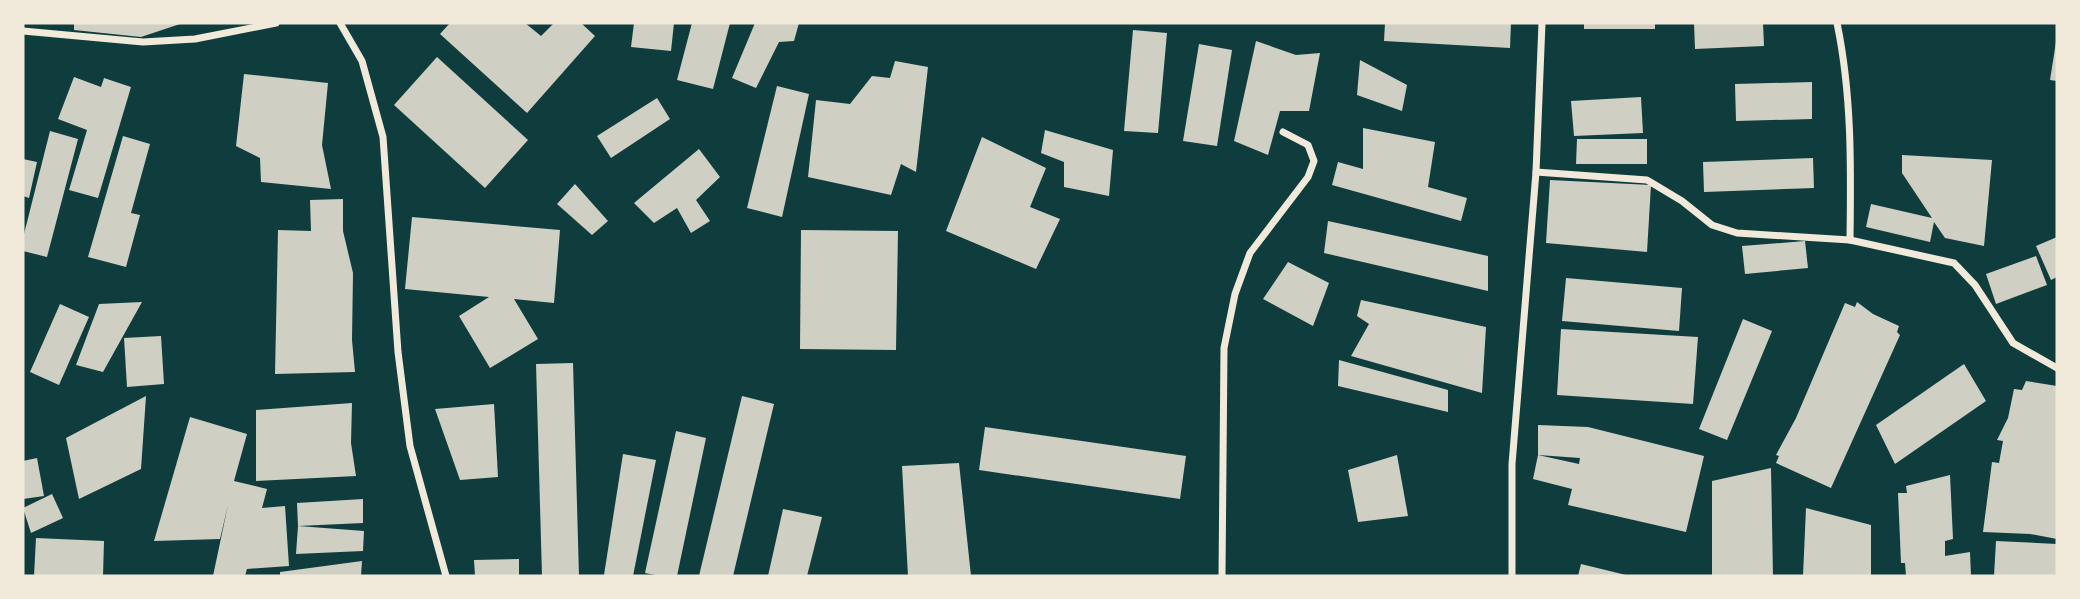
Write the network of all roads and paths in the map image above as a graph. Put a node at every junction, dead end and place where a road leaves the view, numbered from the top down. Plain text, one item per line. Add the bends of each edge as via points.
1 (276, 23) edge
2 (340, 23) edge
3 (1542, 23) edge
4 (1838, 23) edge
5 (23, 31) edge
6 (1283, 132) dead end
7 (1536, 172) junction
8 (1850, 240) junction
9 (2057, 368) edge
10 (446, 576) edge
11 (1222, 576) edge
12 (1512, 576) edge

1 - 5 street via 195,39 143,42
2 - 10 street via 362,61 383,137 398,352 410,446
3 - 7 street
4 - 8 street via 1851,145
6 - 11 street via 1308,145 1314,161 1308,177 1250,253 1235,294 1224,348
7 - 8 street via 1647,180 1712,225 1737,233
7 - 12 street via 1512,464
8 - 9 street via 1954,263 1975,285 2013,343

